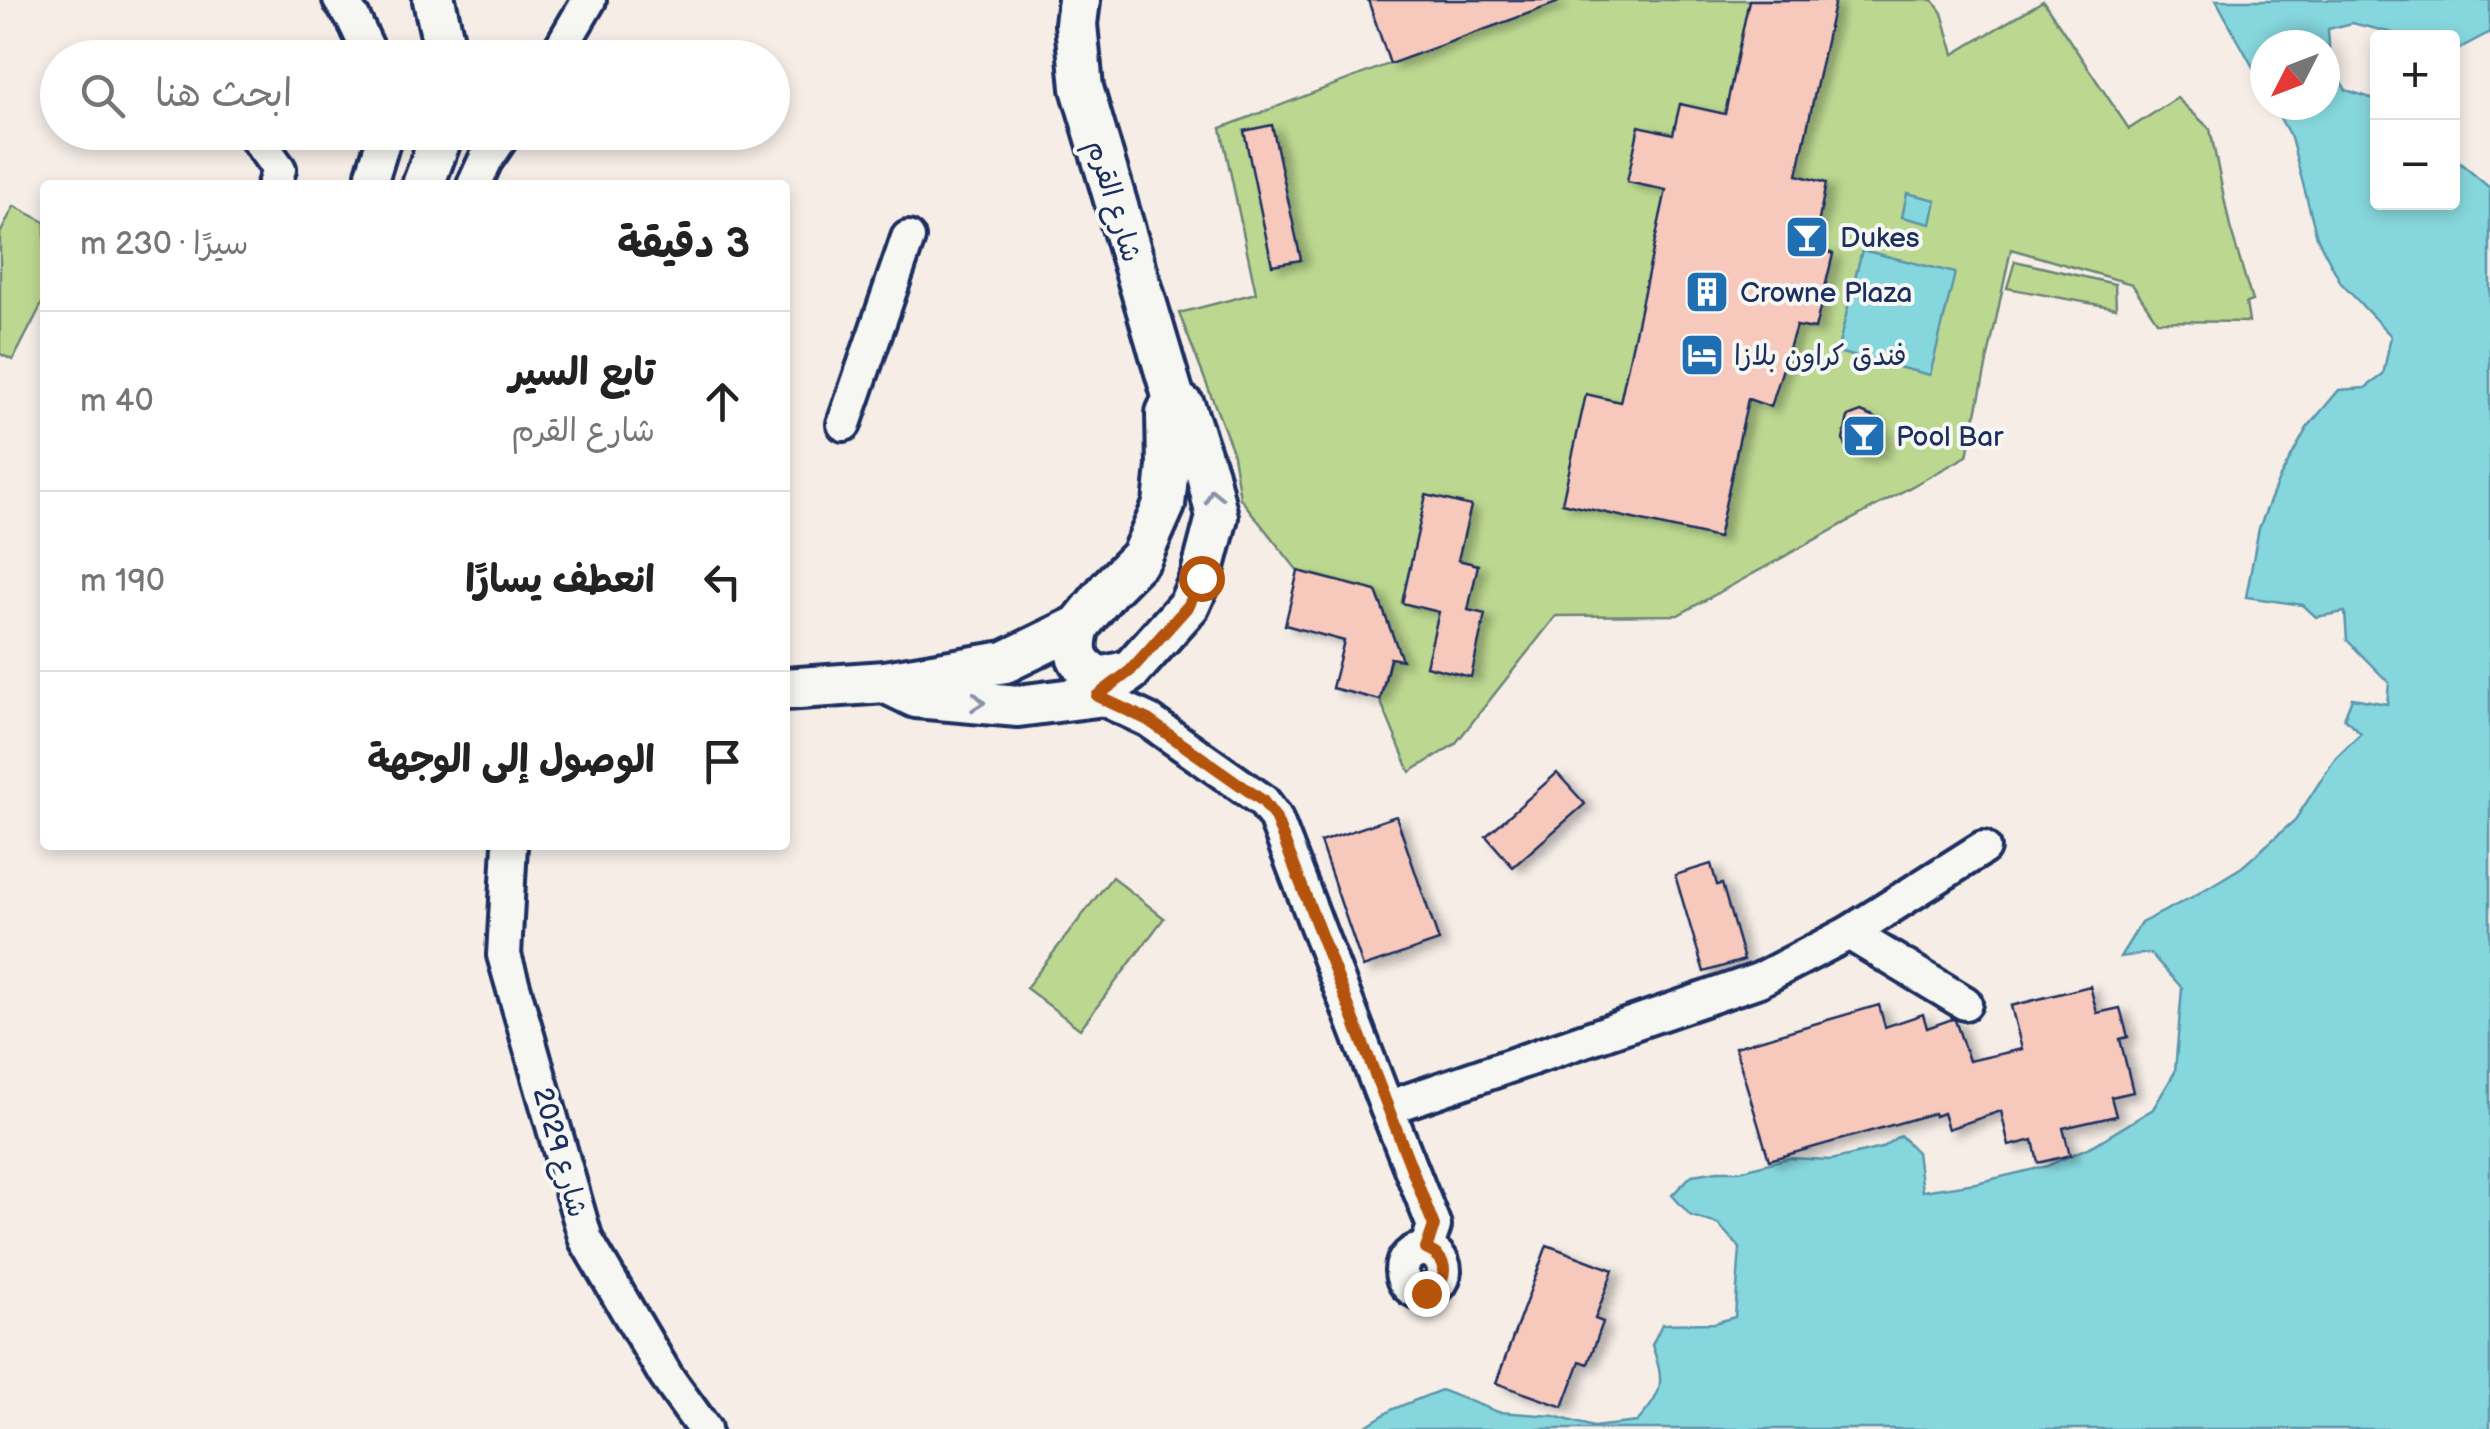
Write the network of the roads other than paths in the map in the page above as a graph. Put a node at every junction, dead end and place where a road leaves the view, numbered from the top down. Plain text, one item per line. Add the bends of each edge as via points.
1 (340, 0) edge
2 (434, 0) edge
3 (588, 0) edge
4 (1079, 0) edge
5 (363, 40) edge
6 (443, 40) edge
7 (565, 40) edge
8 (265, 150) edge
9 (380, 150) edge
10 (436, 150) edge
11 (493, 150) edge
12 (373, 174) dead end
13 (275, 180) edge
14 (424, 180) edge
15 (476, 180) edge
16 (908, 238) dead end
17 (1174, 399) junction
18 (844, 424) dead end
19 (1141, 557) junction
20 (1201, 578) junction
21 (1079, 626) junction
22 (1130, 671) junction
23 (884, 682) junction
24 (790, 689) edge
25 (1097, 696) junction
26 (1983, 848) dead end
27 (510, 850) edge
28 (1848, 933) junction
29 (1965, 1003) dead end
30 (1387, 1108) junction
31 (1426, 1249) dead end
32 (704, 1429) edge

1 - 5 street
2 - 6 street
3 - 7 street
4 - 17 street, شارع القرم via 1082,88
8 - 13 street via 278,169
9 - 12 street
10 - 14 street
11 - 15 street
16 - 18 street
17 - 19 street, شارع القرم via 1167,414 1164,506
20 -> 17 street, شارع القرم via 1218,517 1184,407
19 - 20 street via 1160,542 1176,540 1189,546
19 - 21 street, شارع القرم
20 - 22 street, شارع القرم via 1189,605
21 - 22 street via 1074,645 1088,670 1100,678
21 - 23 street, شارع القرم via 1005,662
22 - 25 street, شارع القرم
23 - 24 street, شارع القرم
23 -> 25 street, شارع القرم via 916,697 1018,706
25 - 30 street via 1148,720 1263,801 1275,817
26 - 28 street
27 - 32 street, 2029 شارع via 504,956 586,1240
28 - 29 street
28 - 30 street via 1758,980
30 - 31 street via 1434,1226

